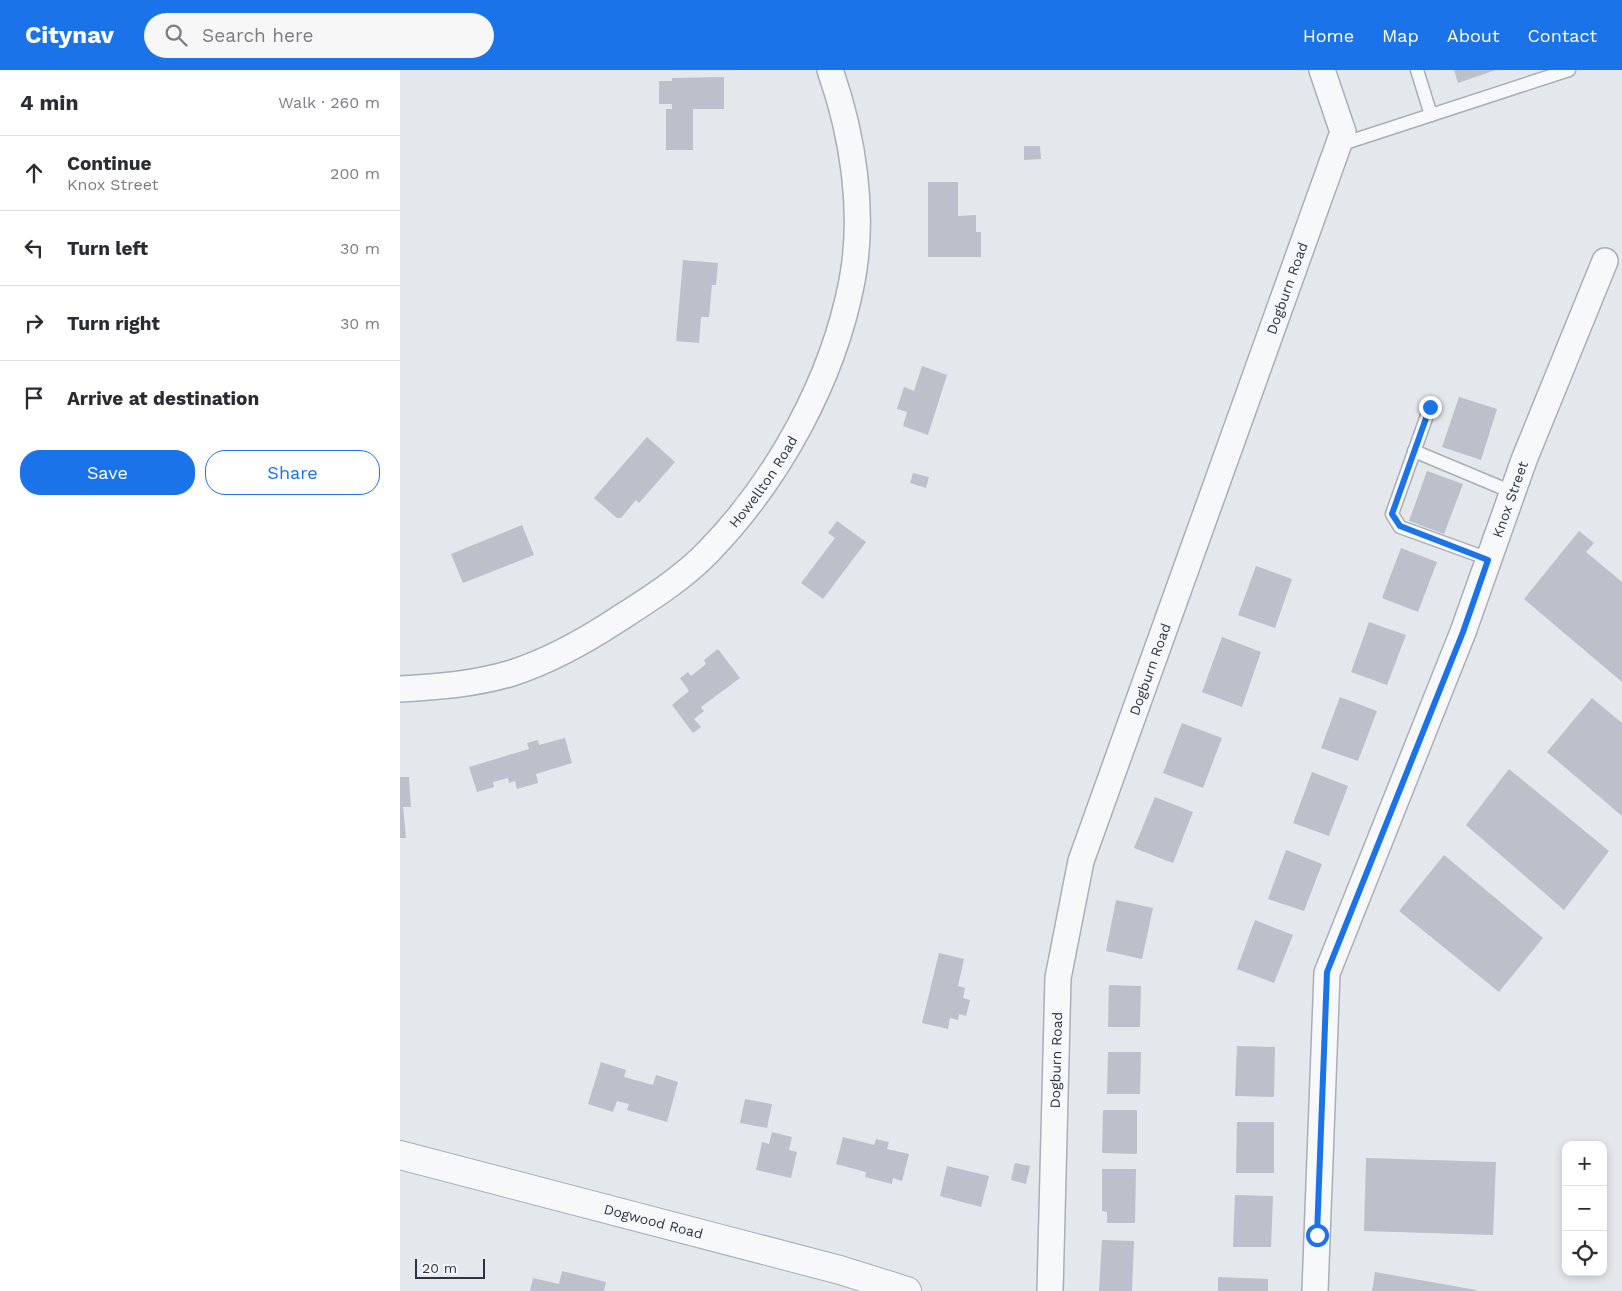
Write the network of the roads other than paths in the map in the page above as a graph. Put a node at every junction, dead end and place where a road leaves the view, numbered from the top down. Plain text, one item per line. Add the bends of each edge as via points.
1 (830, 70) edge
2 (1322, 70) edge
3 (1417, 70) edge
4 (1569, 70) edge
5 (1431, 115) junction
6 (1338, 146) junction
7 (1606, 261) dead end
8 (1430, 407) dead end
9 (1414, 451) junction
10 (1512, 492) junction
11 (1488, 560) junction
12 (400, 689) edge
13 (400, 1155) edge
14 (907, 1291) edge
15 (1050, 1291) edge
16 (1315, 1291) edge

1 - 12 street, Howellton Road via 852,156 856,239 852,280 829,360 811,401 750,504 707,553 653,597 556,655 513,673 470,684
2 - 6 street, Dogburn Road via 1343,132
3 - 5 lane
4 - 5 lane
5 - 6 lane
6 - 15 street, Dogburn Road via 1081,861 1058,978
7 - 10 street, Knox Street
8 - 9 lane
9 - 10 lane
9 - 11 lane via 1392,514 1400,526
10 - 11 street, Knox Street
11 - 16 street, Knox Street via 1463,632 1327,972
13 - 14 street, Dogwood Road via 831,1268

